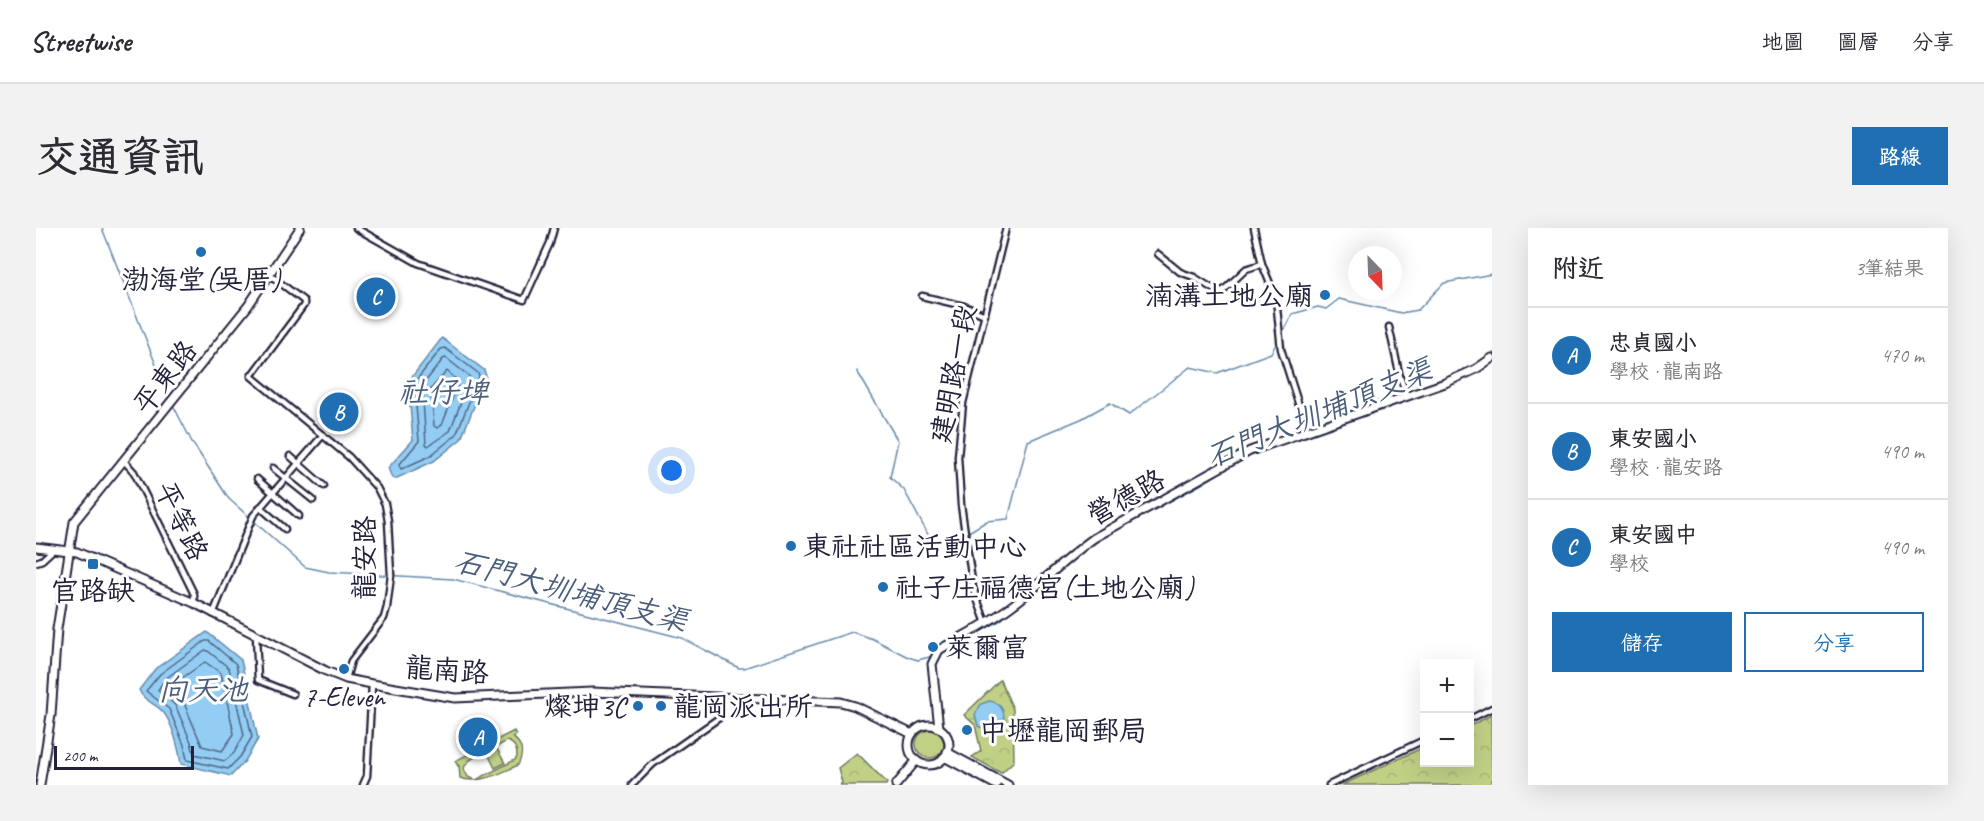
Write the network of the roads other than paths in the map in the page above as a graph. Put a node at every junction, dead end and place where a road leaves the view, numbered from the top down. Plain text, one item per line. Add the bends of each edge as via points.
1 (300, 228) edge
2 (356, 228) edge
3 (554, 228) edge
4 (1006, 228) edge
5 (1254, 228) edge
6 (1158, 254) dead end
7 (1262, 264) junction
8 (270, 275) junction
9 (922, 296) dead end
10 (985, 315) junction
11 (1389, 327) dead end
12 (1492, 358) edge
13 (1407, 396) junction
14 (1307, 431) junction
15 (323, 435) junction
16 (290, 456) dead end
17 (124, 461) junction
18 (298, 463) junction
19 (273, 468) dead end
20 (285, 478) junction
21 (257, 479) dead end
22 (324, 486) dead end
23 (272, 492) junction
24 (313, 500) dead end
25 (260, 507) junction
26 (299, 516) dead end
27 (285, 529) dead end
28 (36, 547) edge
29 (54, 549) junction
30 (69, 552) junction
31 (36, 562) edge
32 (194, 603) junction
33 (213, 614) junction
34 (986, 623) junction
35 (256, 636) junction
36 (346, 679) junction
37 (372, 684) junction
38 (293, 694) dead end
39 (720, 698) junction
40 (1492, 708) edge
41 (1474, 717) edge
42 (939, 728) junction
43 (912, 734) junction
44 (1420, 742) edge
45 (946, 754) junction
46 (916, 761) junction
47 (40, 785) edge
48 (363, 785) edge
49 (632, 785) edge
50 (896, 785) edge
51 (996, 785) edge
52 (1008, 785) edge
53 (1329, 785) edge

1 - 8 street, 平東路
2 - 3 street via 418,263 524,300
4 - 10 street, 建明路一段
5 - 7 street
6 - 7 street via 1180,272 1218,292 1246,269
7 - 14 street via 1276,298 1281,349
8 - 15 street, 龍安路 via 304,305 251,376
8 - 17 street, 平東路
9 - 10 street
10 - 34 street, 建明路一段 via 963,403 958,456 973,588
11 - 13 street
12 - 13 street, 營德路 via 1467,374
13 - 14 street, 營德路
14 - 34 street, 營德路 via 1250,451 1113,526 1071,554
15 - 18 street
15 - 36 street, 龍安路 via 366,474 381,495 387,513 391,576 384,618 351,661
16 - 18 street
17 - 30 street, 平東路 via 74,522
17 - 32 street, 平等路 via 131,466 194,594
18 - 20 street
18 - 22 street
19 - 20 street
20 - 23 street
20 - 24 street
21 - 23 street
23 - 25 street
23 - 26 street
25 - 27 street
25 - 33 street
28 - 29 street, 龍南路
29 - 30 street, 龍南路
29 - 31 street
30 - 32 street, 龍南路 via 77,552
30 - 47 street, 平東路 via 57,629 51,721
32 - 33 street, 龍南路
33 - 35 street, 龍南路
34 - 42 street, 營德路 via 935,655 932,664
35 - 36 street, 龍南路
35 - 38 street via 258,680
36 - 37 street, 龍南路
37 - 39 street, 龍南路 via 454,698 600,692
37 - 48 street
39 - 43 street, 龍南路 via 841,702
39 - 49 street via 719,718 653,764
40 - 41 street
42 - 43 street via 921,727
42 - 45 street via 947,739
43 - 46 street via 909,745
44 - 53 street
45 - 46 street via 934,764
45 - 51 street
45 - 52 street
46 - 50 street

